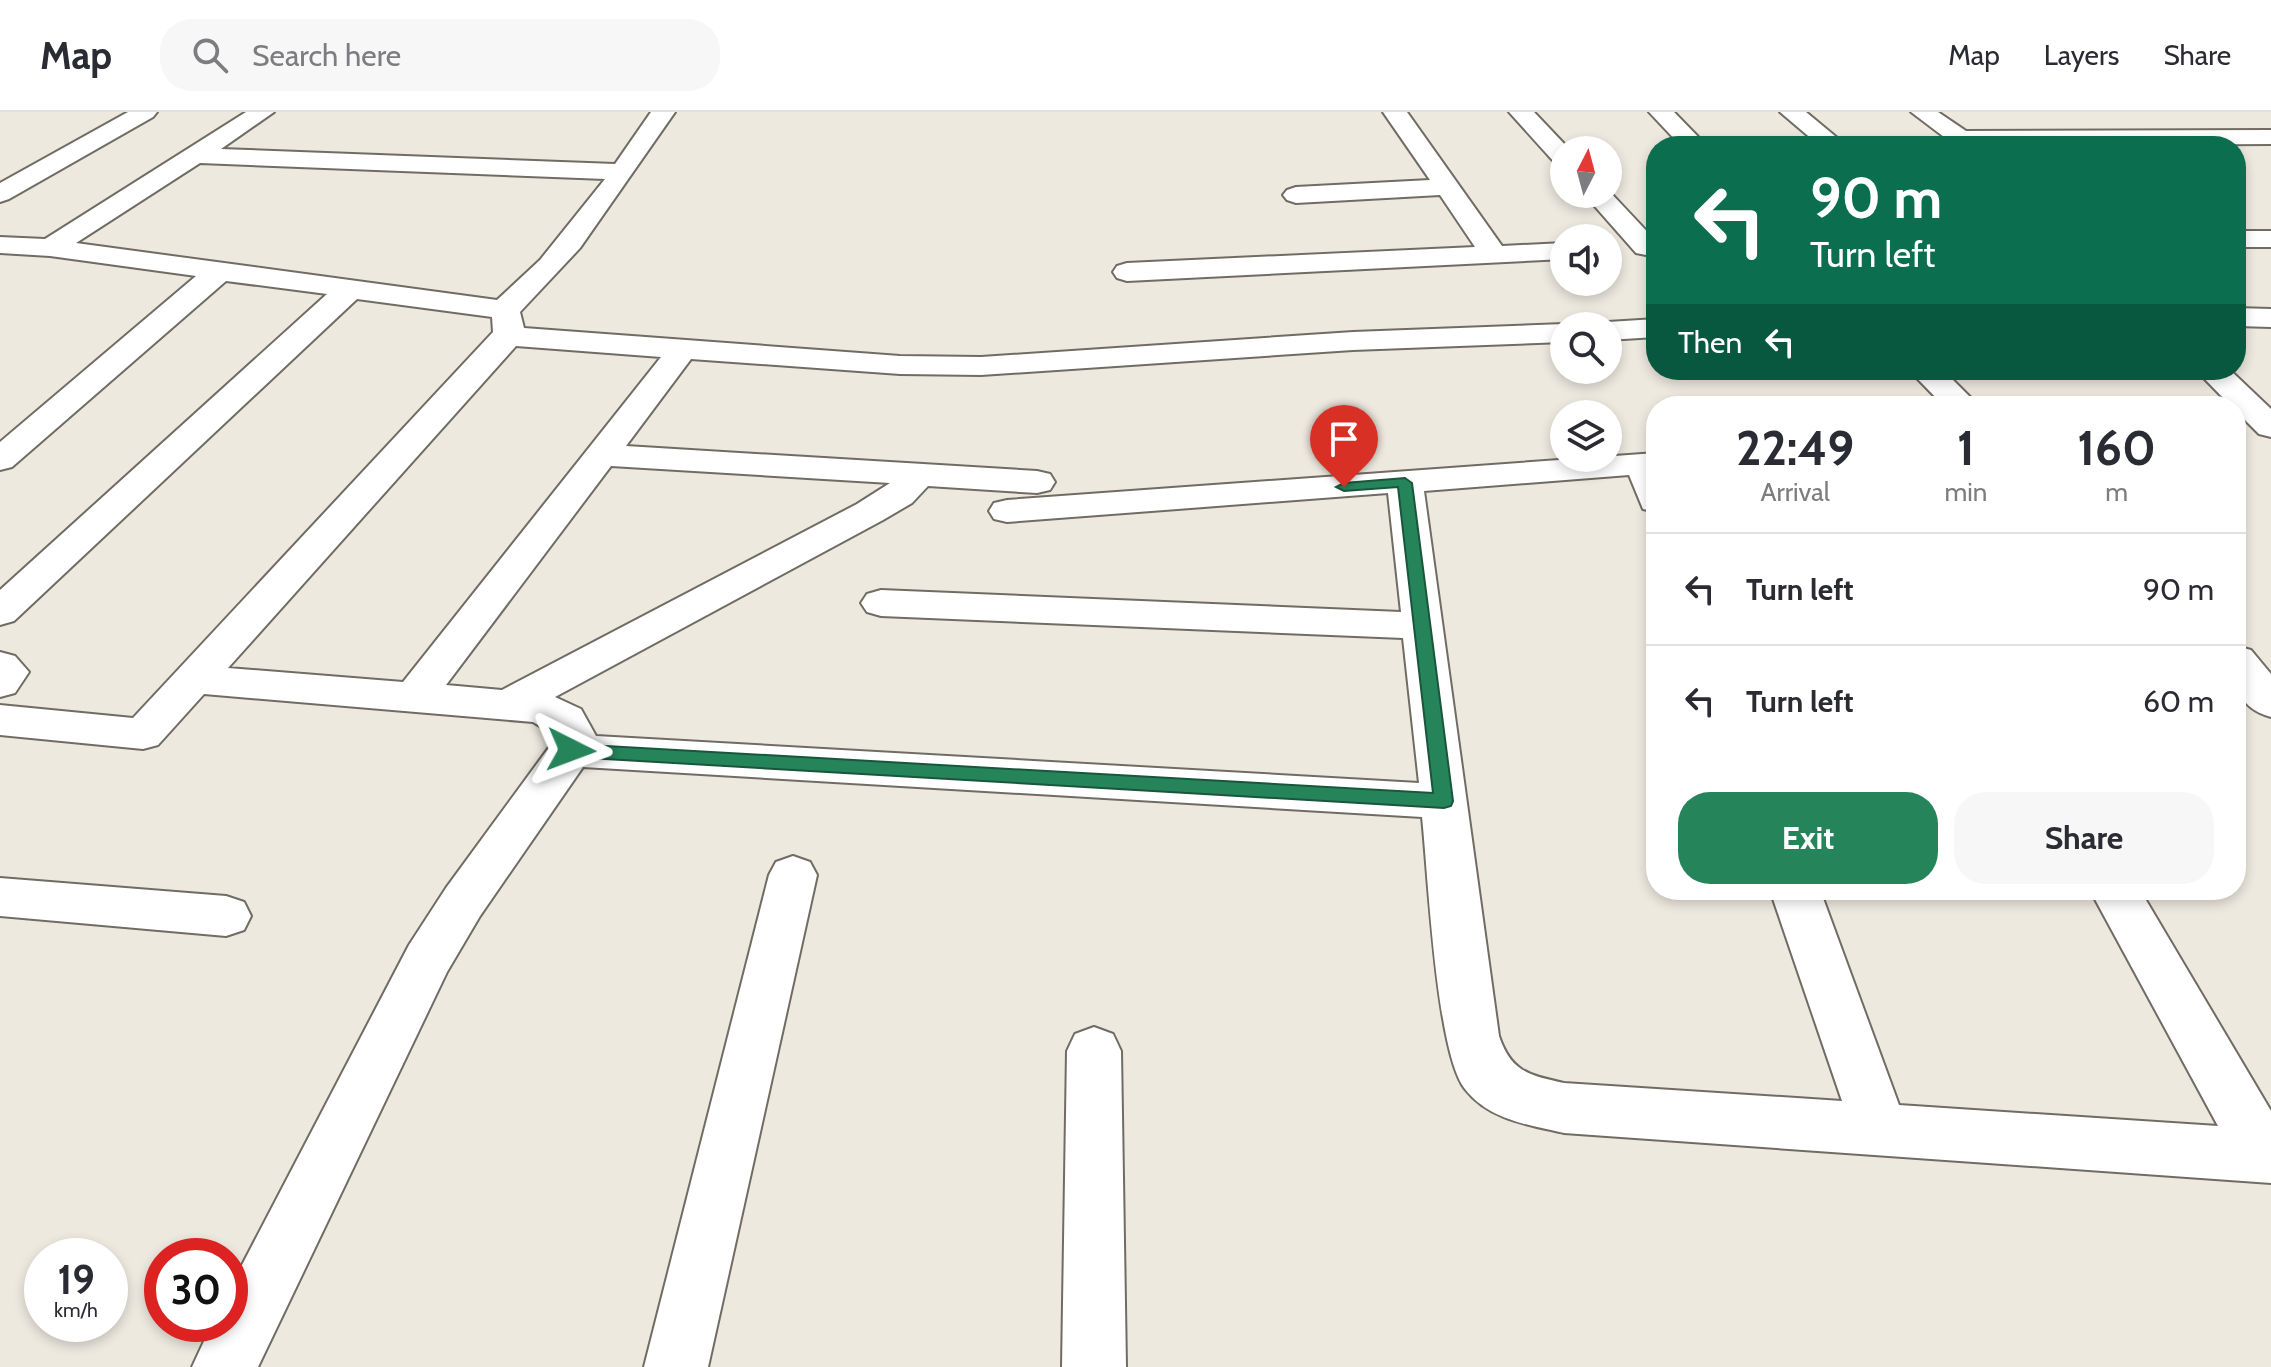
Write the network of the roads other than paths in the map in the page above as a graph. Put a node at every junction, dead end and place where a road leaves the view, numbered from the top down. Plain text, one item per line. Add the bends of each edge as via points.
1 (145, 112) edge
2 (262, 112) edge
3 (1395, 112) edge
4 (1521, 112) edge
5 (1661, 112) edge
6 (1792, 112) edge
7 (1923, 112) edge
8 (654, 113) edge
9 (1685, 136) edge
10 (1822, 136) edge
11 (1957, 136) edge
12 (2271, 137) edge
13 (2246, 138) edge
14 (1550, 143) edge
15 (2246, 147) edge
16 (195, 155) junction
17 (2271, 162) edge
18 (623, 172) junction
19 (1448, 187) junction
20 (0, 194) edge
21 (1296, 195) dead end
22 (1611, 208) edge
23 (2246, 239) edge
24 (2271, 239) edge
25 (1646, 242) edge
26 (0, 245) edge
27 (1646, 247) edge
28 (50, 248) junction
29 (1622, 248) edge
30 (1550, 252) edge
31 (1494, 254) junction
32 (220, 271) junction
33 (1127, 272) dead end
34 (349, 290) junction
35 (2246, 317) edge
36 (2271, 318) edge
37 (506, 323) junction
38 (1646, 329) edge
39 (1622, 330) edge
40 (1550, 334) edge
41 (682, 350) junction
42 (1936, 380) edge
43 (2222, 380) edge
44 (1952, 396) edge
45 (2239, 396) edge
46 (2246, 403) edge
47 (2271, 427) edge
48 (601, 455) junction
49 (0, 460) edge
50 (1646, 464) edge
51 (919, 475) junction
52 (1037, 482) dead end
53 (1405, 483) junction
54 (1007, 511) dead end
55 (881, 603) dead end
56 (0, 612) edge
57 (1422, 626) junction
58 (0, 666) edge
59 (2246, 672) edge
60 (193, 679) junction
61 (0, 683) edge
62 (414, 698) junction
63 (2271, 702) edge
64 (508, 706) junction
65 (0, 720) edge
66 (571, 750) junction
67 (1444, 801) junction
68 (793, 875) dead end
69 (0, 897) edge
70 (1799, 900) edge
71 (2121, 900) edge
72 (226, 916) dead end
73 (1094, 1051) dead end
74 (1880, 1130) junction
75 (2268, 1155) edge
76 (224, 1367) edge
77 (676, 1367) edge
78 (1094, 1367) edge

1 - 20 street
2 - 16 street
3 - 19 street
4 - 14 street
5 - 9 street
6 - 10 street
7 - 11 street
8 - 18 street
12 - 13 street
15 - 17 street
16 - 18 street
16 - 28 street
18 - 37 street
19 - 21 street
19 - 31 street
22 - 25 street
23 - 24 street
26 - 28 street
27 - 29 street
28 - 32 street
30 - 31 street
31 - 33 street
32 - 34 street
32 - 49 street
34 - 37 street
34 - 56 street
35 - 36 street
37 - 41 street
37 - 60 street
38 - 39 street
40 - 41 street via 981,366
41 - 48 street
42 - 44 street
43 - 45 street
46 - 47 street
48 - 51 street
48 - 62 street
50 - 53 street
51 - 52 street
51 - 64 street via 870,512
53 - 54 street
53 - 57 street
55 - 57 street
57 - 67 street
58 - 61 street via 8,672
59 - 63 street
60 - 62 street
60 - 65 street via 143,734
62 - 64 street
64 - 66 street via 541,708 566,720 575,733
66 - 67 street
66 - 76 street via 427,960
67 - 74 street via 1472,1036 1484,1072 1515,1097 1564,1108
68 - 77 street
69 - 72 street
70 - 74 street
71 - 75 street
73 - 78 street
74 - 75 street

